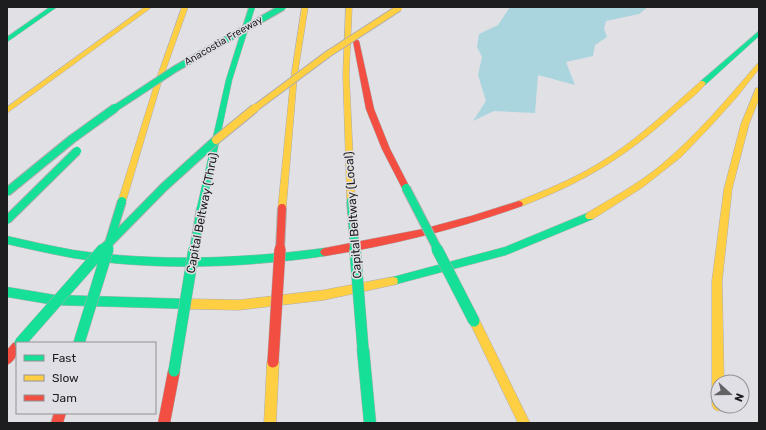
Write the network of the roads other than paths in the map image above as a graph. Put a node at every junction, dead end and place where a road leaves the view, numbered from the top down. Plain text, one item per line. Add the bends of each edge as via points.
1 (54, 7) edge
2 (149, 7) edge
3 (185, 7) edge
4 (252, 7) edge
5 (283, 7) edge
6 (305, 7) edge
7 (350, 7) edge
8 (400, 8) edge
9 (759, 33) edge
10 (7, 40) edge
11 (759, 65) edge
12 (165, 74) junction
13 (759, 90) edge
14 (7, 111) edge
15 (96, 133) dead end
16 (86, 143) dead end
17 (7, 192) edge
18 (7, 220) edge
19 (7, 240) edge
20 (7, 292) edge
21 (21, 342) edge
22 (80, 342) edge
23 (16, 348) edge
24 (7, 359) edge
25 (718, 374) edge
26 (719, 414) edge
27 (719, 417) dead end
28 (164, 423) edge
29 (270, 423) edge
30 (370, 423) edge
31 (524, 423) edge

1 - 10 highway
2 - 14 highway
3 - 22 highway, bridge via 158,83
4 - 28 highway, Capital Beltway (Thru), bridge via 229,80 201,208
5 - 12 highway, Anacostia Freeway, bridge
6 - 29 highway, bridge via 294,78 282,208
7 - 30 highway, Capital Beltway (Local), bridge via 346,74 351,201
7 - 31 highway, bridge via 370,109 386,149
8 - 21 highway, bridge via 351,36 249,110 151,199 99,252
9 - 19 highway via 656,125 610,160 546,194 479,219 394,241 245,262 146,261 80,255
11 - 20 highway via 692,141 647,180 582,220 506,251 405,278 324,295 239,305 55,300
12 - 15 highway, bridge
12 - 17 highway, bridge via 108,113 29,172
13 - 25 highway via 745,124 728,189 718,281
16 - 18 highway, bridge
23 - 24 highway
26 - 27 highway

